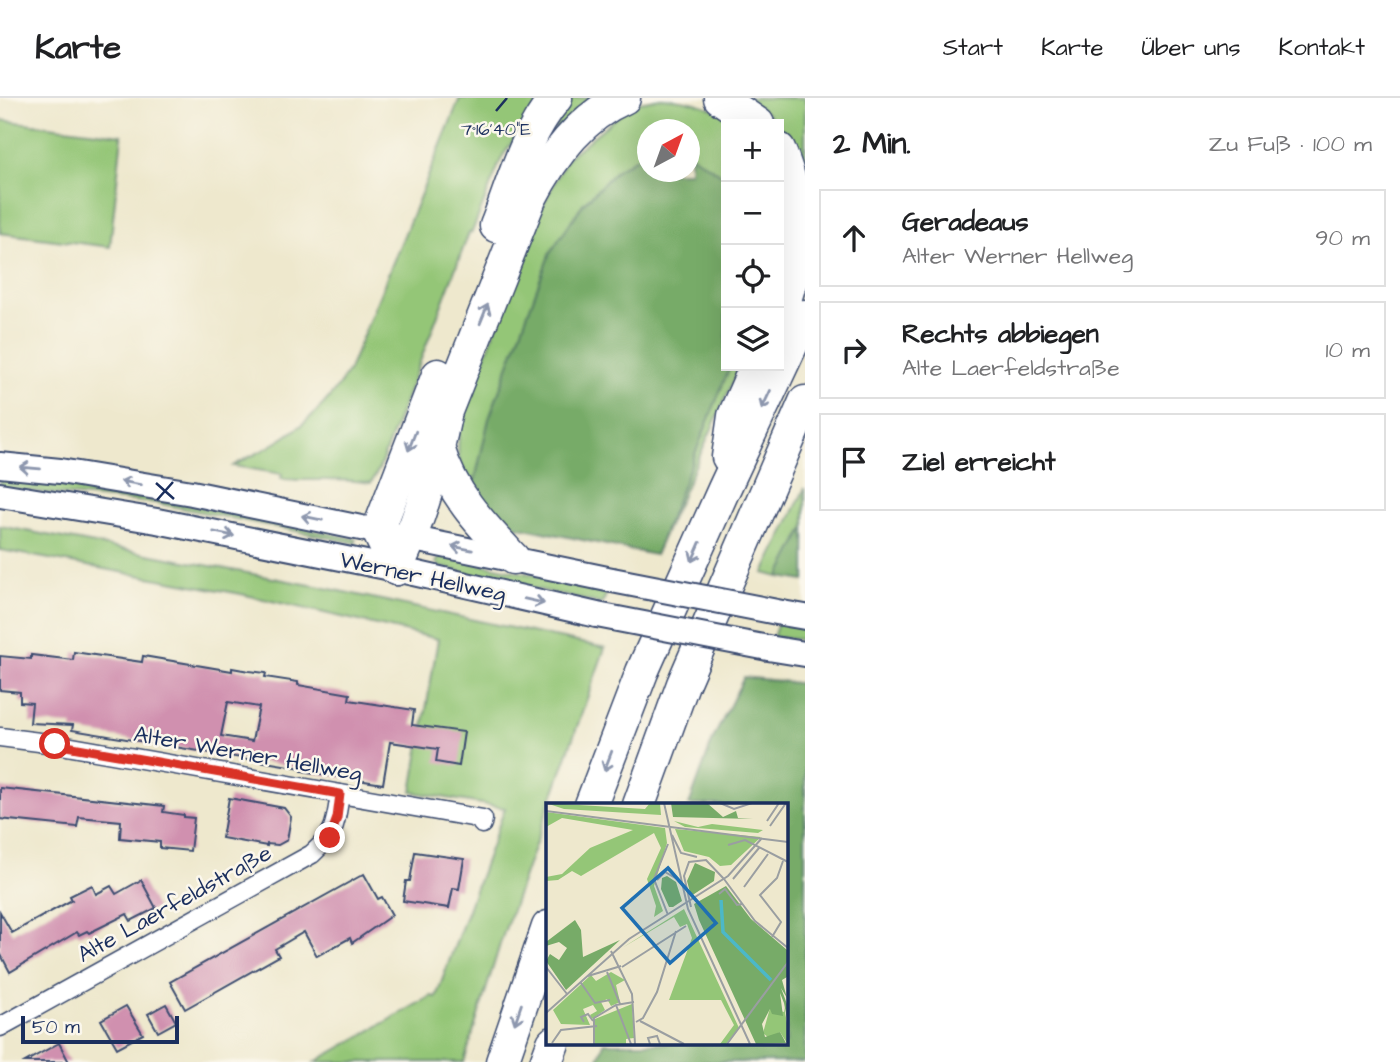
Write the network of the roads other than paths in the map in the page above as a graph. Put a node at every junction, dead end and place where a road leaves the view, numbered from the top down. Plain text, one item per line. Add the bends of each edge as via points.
1 (556, 98) edge
2 (624, 98) edge
3 (720, 98) edge
4 (751, 119) edge
5 (784, 161) edge
6 (782, 308) edge
7 (805, 316) edge
8 (754, 371) edge
9 (805, 402) edge
10 (805, 446) edge
11 (438, 448) junction
12 (0, 466) edge
13 (724, 489) junction
14 (0, 495) edge
15 (379, 531) junction
16 (411, 538) junction
17 (513, 558) junction
18 (396, 569) junction
19 (794, 615) edge
20 (805, 654) edge
21 (683, 684) junction
22 (0, 737) edge
23 (340, 794) junction
24 (592, 803) edge
25 (640, 803) edge
26 (482, 824) dead end
27 (546, 933) edge
28 (0, 1027) edge
29 (553, 1044) edge
30 (502, 1062) edge
31 (546, 1062) edge

1 -> 15 highway via 528,141
11 -> 2 highway via 446,411 545,169 577,130
3 - 4 highway
5 - 6 highway via 793,193 797,254
7 -> 13 highway
8 - 13 highway via 734,416
9 - 21 highway
10 - 21 highway via 722,638
11 - 16 highway
11 - 17 highway via 463,503
15 -> 12 main road, Werner Hellweg via 192,493
13 -> 24 highway via 642,672
14 -> 18 main road, Werner Hellweg
15 - 16 main road, Werner Hellweg
15 - 18 highway
17 -> 16 main road, Werner Hellweg
16 - 18 highway
17 - 19 main road, Werner Hellweg, bridge
18 -> 20 main road, Werner Hellweg, bridge via 597,615
21 - 25 highway
22 - 23 street, Alter Werner Hellweg
23 - 26 street, Alter Werner Hellweg via 483,819
23 - 28 street, Alte Laerfeldstraße via 330,838 312,854
27 -> 30 highway
29 - 31 highway

